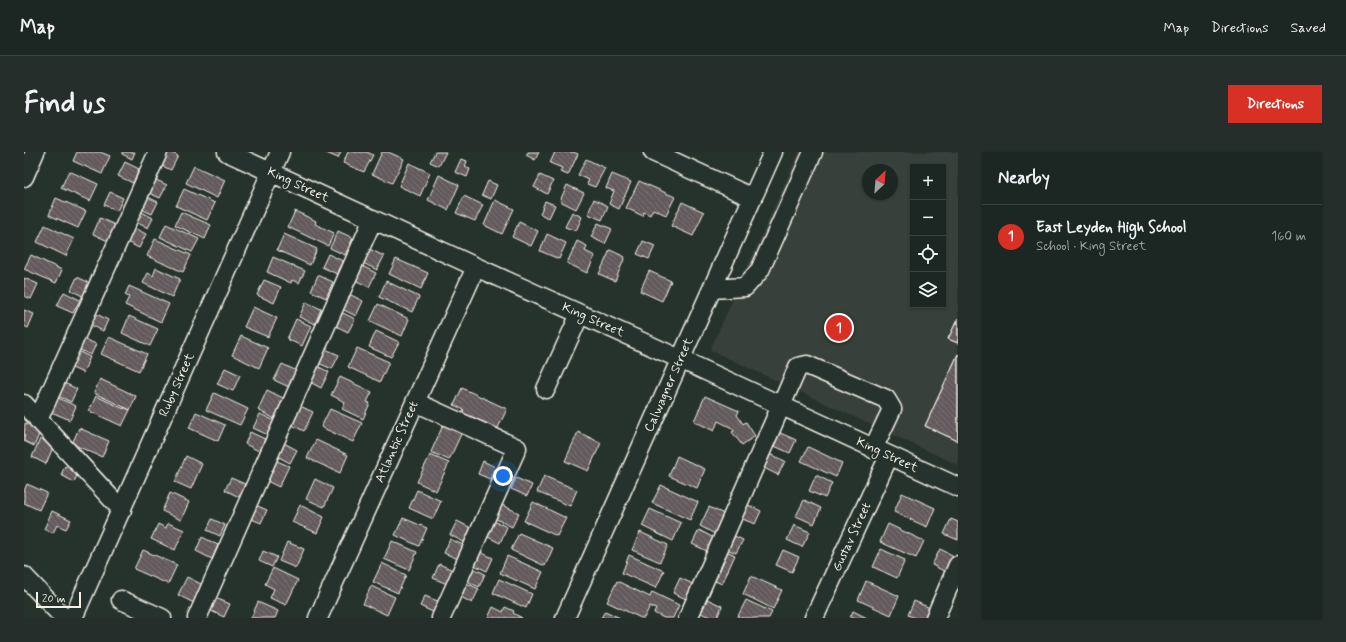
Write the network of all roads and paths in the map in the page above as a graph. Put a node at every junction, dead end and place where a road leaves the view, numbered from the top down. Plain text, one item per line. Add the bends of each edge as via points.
1 (35, 152) edge
2 (158, 152) edge
3 (227, 152) edge
4 (280, 152) edge
5 (653, 152) edge
6 (773, 152) edge
7 (813, 152) edge
8 (271, 172) junction
9 (24, 177) edge
10 (753, 198) junction
11 (373, 219) junction
12 (476, 267) junction
13 (712, 289) junction
14 (580, 314) junction
15 (680, 359) junction
16 (546, 388) dead end
17 (415, 402) junction
18 (24, 404) edge
19 (781, 405) junction
20 (38, 420) junction
21 (881, 452) junction
22 (958, 487) edge
23 (122, 510) junction
24 (958, 565) edge
25 (24, 576) edge
26 (121, 600) dead end
27 (64, 618) edge
28 (74, 618) edge
29 (162, 618) edge
30 (197, 618) edge
31 (318, 618) edge
32 (441, 618) edge
33 (565, 618) edge
34 (688, 618) edge
35 (814, 618) edge
36 (935, 618) edge

1 - 9 street
2 - 20 street
3 - 8 street, King Street
4 - 8 street, Ruby Street
5 - 10 street
6 - 10 street, Calwagner Street
7 - 13 street via 760,270 745,287
8 - 11 street, King Street
8 - 23 street, Ruby Street
10 - 13 street, Calwagner Street
11 - 12 street, King Street
11 - 30 street
12 - 14 street, King Street
12 - 17 street, Atlantic Street
13 - 15 street, Calwagner Street
14 - 15 street, King Street
14 - 16 street
15 - 19 street, King Street
15 - 33 street, Calwagner Street
17 - 31 street, Atlantic Street
17 - 32 street via 517,448
18 - 20 street
19 - 21 street, King Street
19 - 21 street, Gustav Street via 798,367 807,365 886,400 892,409
19 - 34 street
20 - 23 street
21 - 22 street, King Street
21 - 35 street, Gustav Street
23 - 28 street, Ruby Street
24 - 36 street
25 - 27 street
26 - 29 street

